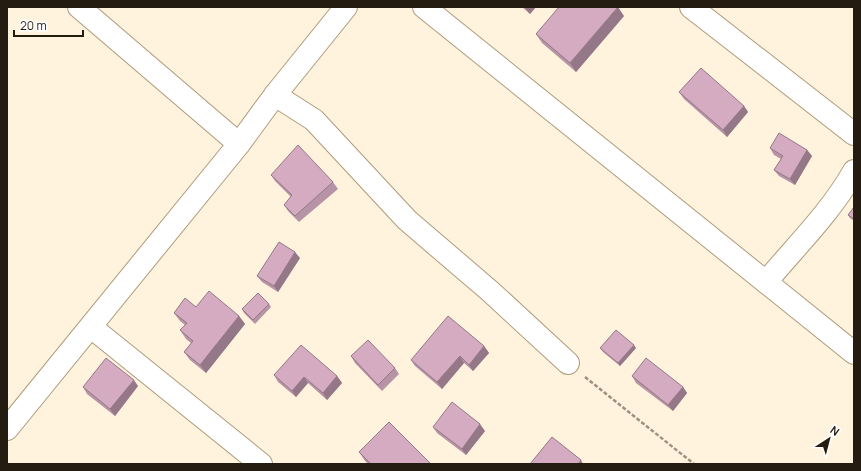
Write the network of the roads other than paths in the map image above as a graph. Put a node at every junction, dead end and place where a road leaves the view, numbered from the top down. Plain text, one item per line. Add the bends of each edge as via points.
1 (79, 7) edge
2 (346, 7) edge
3 (424, 7) edge
4 (691, 7) edge
5 (274, 95) junction
6 (854, 134) edge
7 (239, 144) junction
8 (854, 171) edge
9 (766, 282) junction
10 (91, 327) junction
11 (854, 353) edge
12 (568, 363) road end
13 (7, 429) edge
14 (261, 464) edge

1 - 7 street
2 - 5 street
3 - 9 street
4 - 6 street
5 - 7 street
5 - 12 street via 314,120 407,220
7 - 10 street
8 - 9 street via 828,209
9 - 11 street
10 - 13 street
10 - 14 street

